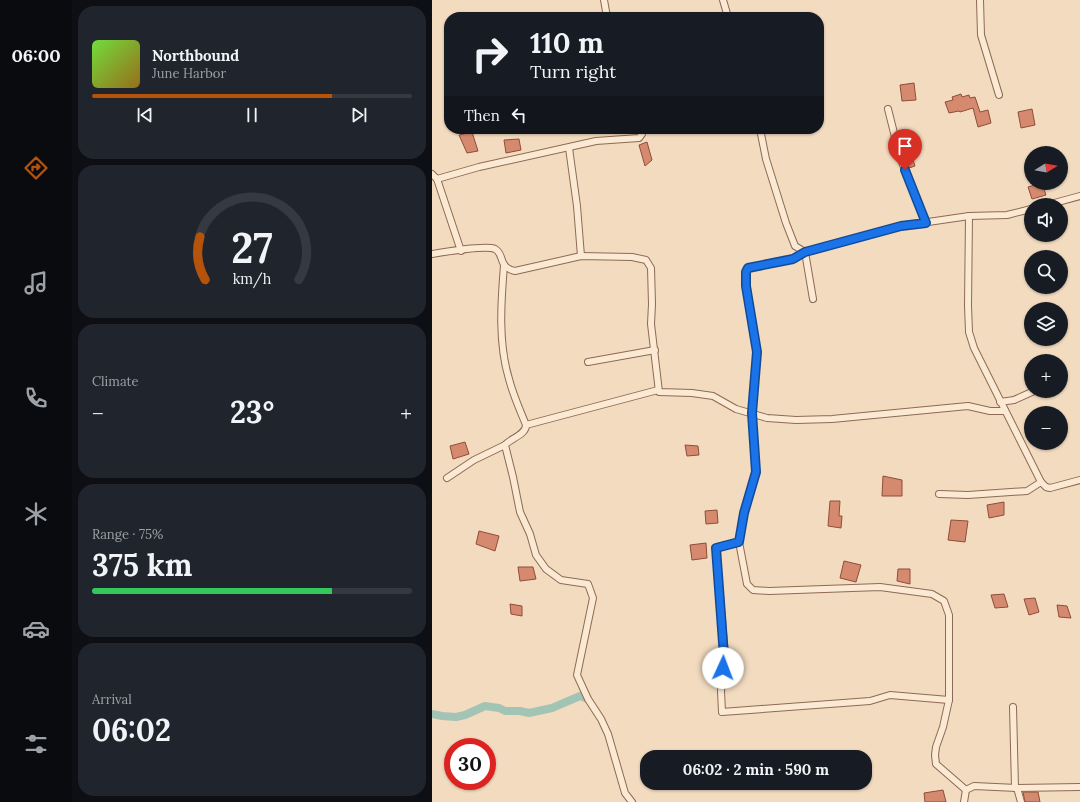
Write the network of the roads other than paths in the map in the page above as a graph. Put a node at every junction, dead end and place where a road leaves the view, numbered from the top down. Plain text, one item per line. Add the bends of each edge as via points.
1 (604, 0) edge
2 (723, 0) edge
3 (980, 0) edge
4 (606, 12) edge
5 (727, 12) edge
6 (999, 95) dead end
7 (888, 109) dead end
8 (642, 134) edge
9 (761, 134) edge
10 (569, 148) junction
11 (432, 174) edge
12 (437, 179) junction
13 (1080, 196) edge
14 (1068, 199) edge
15 (1024, 211) edge
16 (969, 216) junction
17 (926, 223) junction
18 (461, 251) junction
19 (805, 252) junction
20 (432, 254) edge
21 (581, 256) junction
22 (504, 265) junction
23 (814, 299) dead end
24 (655, 350) junction
25 (588, 362) dead end
26 (658, 390) junction
27 (1024, 396) edge
28 (1000, 402) junction
29 (1005, 411) junction
30 (752, 413) junction
31 (526, 425) junction
32 (505, 445) junction
33 (447, 478) dead end
34 (1080, 480) edge
35 (1041, 482) junction
36 (939, 494) dead end
37 (739, 542) junction
38 (949, 700) junction
39 (1013, 707) dead end
40 (1080, 787) edge
41 (1016, 788) junction
42 (966, 790) junction
43 (632, 802) edge
44 (964, 802) edge
45 (1021, 802) edge

1 - 4 street
2 - 5 street
3 - 6 street via 981,35
7 - 17 street via 900,157
8 - 10 street via 639,138 604,140
9 - 19 street via 766,159 794,246
10 - 12 street via 479,167
10 - 21 street
11 - 12 street
12 - 18 street
13 - 14 street
15 - 16 street via 1007,215
16 - 17 street
16 - 28 street via 969,332
17 - 19 street via 901,226
18 - 20 street
18 - 22 street via 494,249
19 - 23 street
19 - 30 street via 793,259 748,268 746,272 757,352
21 - 22 street via 515,271
21 - 24 street via 632,257 646,260 651,268 651,324
22 - 31 street via 501,304 504,354 509,378
24 - 25 street
24 - 26 street
26 - 30 street via 713,396 736,409
26 - 31 street
27 - 28 street
28 - 29 street
29 - 30 street via 990,411 968,406 796,420 767,418
29 - 35 street
30 - 37 street via 756,472
31 - 32 street via 523,432
32 - 33 street via 474,460
32 - 43 street via 520,512 536,555 546,569 561,580 588,584 593,598 577,675 608,734 625,793
34 - 35 street via 1050,488
35 - 36 street via 1027,491
37 - 38 street via 746,584 753,590 880,587 932,594 944,601 948,615
37 - 38 street via 716,548 724,656 722,712 870,701 890,695
38 - 42 street via 936,747 936,764
39 - 41 street
40 - 41 street
41 - 42 street via 974,786
41 - 45 street
42 - 44 street

